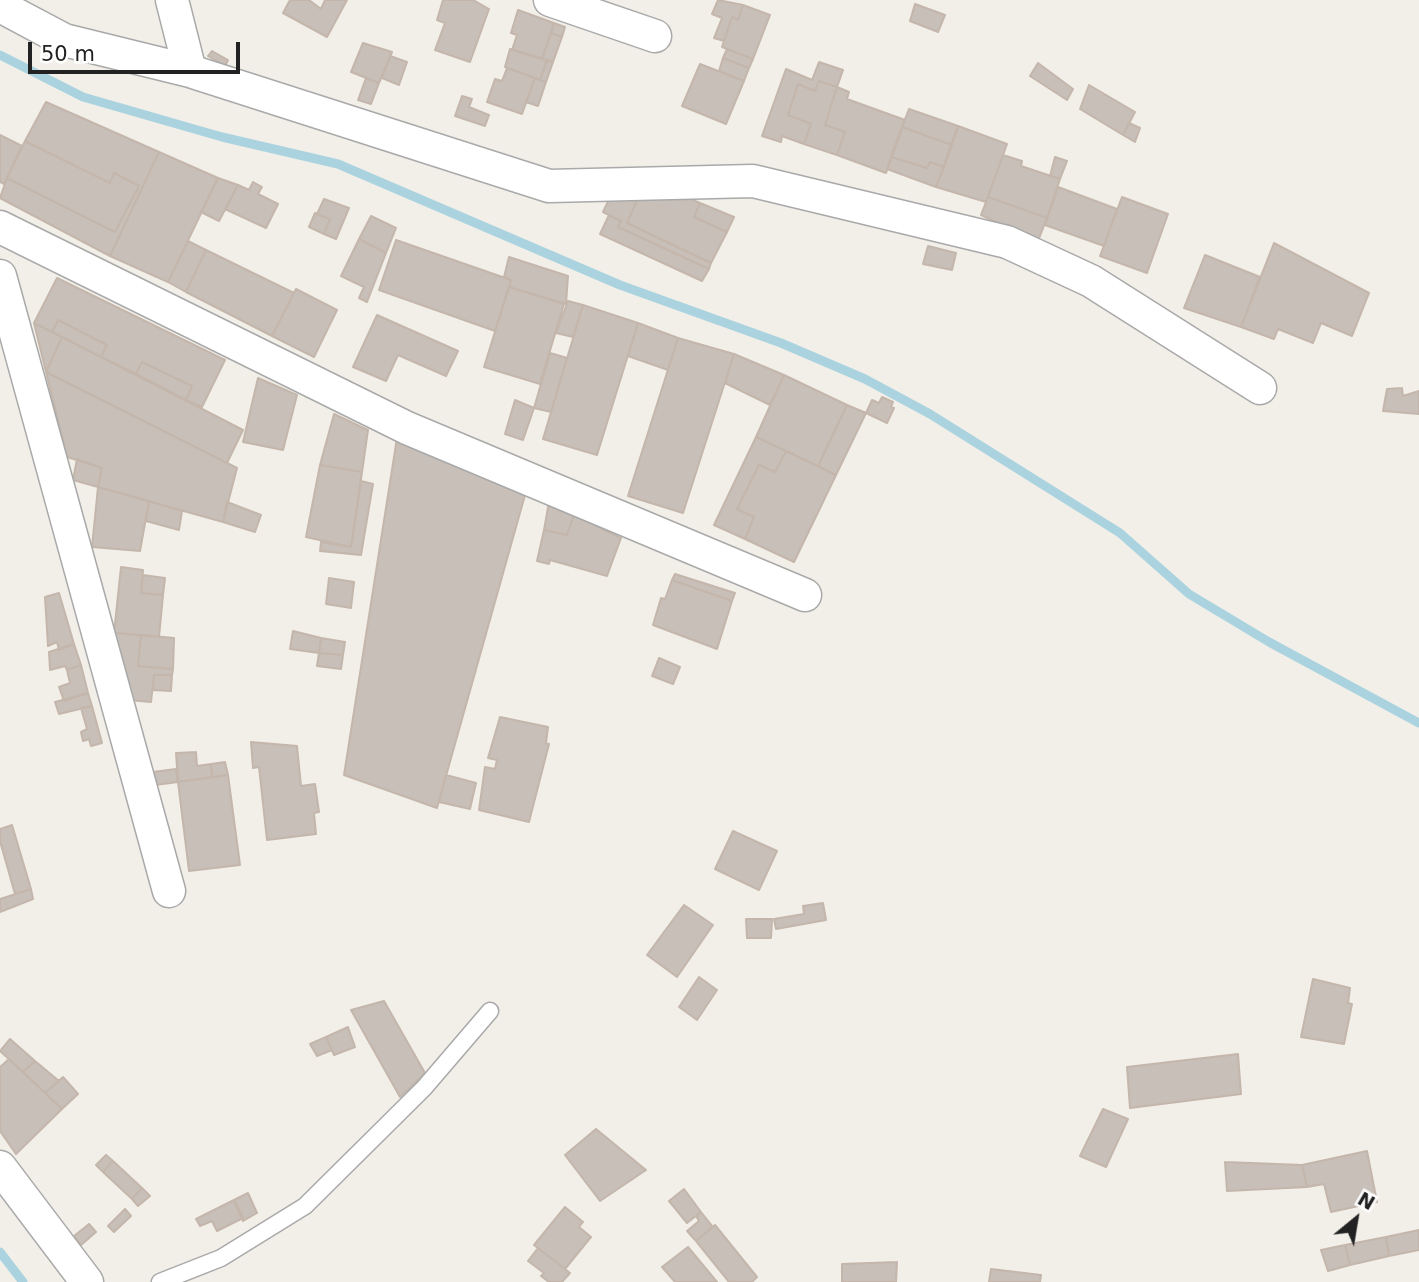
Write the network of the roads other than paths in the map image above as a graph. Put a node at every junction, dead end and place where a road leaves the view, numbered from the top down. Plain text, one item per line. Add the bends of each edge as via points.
1 (172, 0) edge
2 (550, 0) edge
3 (0, 6) edge
4 (655, 36) dead end
5 (190, 71) junction
6 (0, 227) edge
7 (0, 276) edge
8 (1260, 388) dead end
9 (805, 595) dead end
10 (169, 891) dead end
11 (490, 1011) dead end
12 (0, 1167) edge
13 (87, 1282) edge
14 (160, 1282) edge

1 - 5 street
2 - 4 street
3 - 5 street via 64,40
5 - 8 street via 549,186 753,181 1007,242 1091,281
6 - 9 street via 407,428
7 - 10 street
11 - 14 lane via 424,1088 305,1206 221,1258
12 - 13 street

